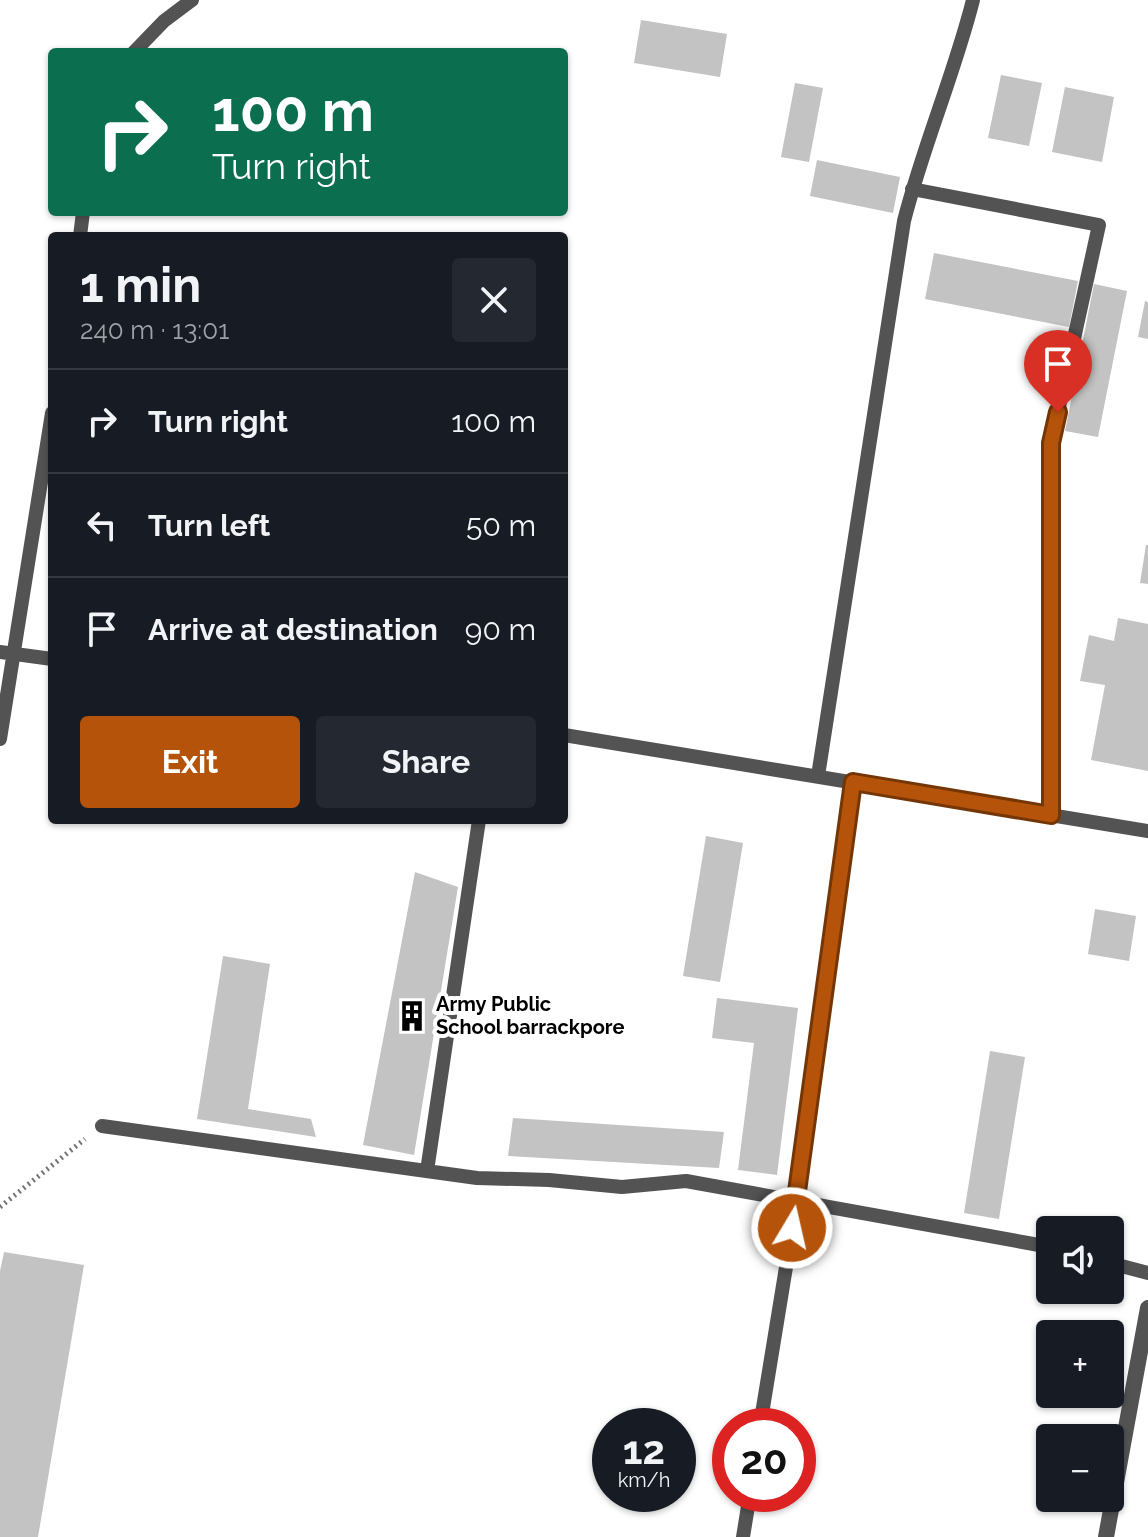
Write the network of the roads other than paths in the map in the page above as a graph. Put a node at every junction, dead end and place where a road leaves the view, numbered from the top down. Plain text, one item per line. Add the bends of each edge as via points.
1 (192, 0) edge
2 (973, 0) edge
3 (138, 48) edge
4 (912, 189) junction
5 (48, 434) edge
6 (1051, 443) joint
7 (7, 653) edge
8 (48, 658) edge
9 (568, 736) edge
10 (0, 739) edge
11 (818, 776) junction
12 (853, 782) junction
13 (1051, 815) junction
14 (478, 824) edge
15 (1148, 831) edge
16 (102, 1126) road end
17 (427, 1171) junction
18 (797, 1200) junction
19 (1036, 1244) edge
20 (1124, 1267) edge
21 (1148, 1273) edge
22 (1148, 1308) edge
23 (763, 1408) edge
24 (747, 1512) edge
25 (743, 1537) edge
26 (1106, 1537) edge

1 - 3 lane
2 - 4 lane
4 - 6 lane via 1099,225
4 - 11 lane
5 - 7 lane
6 - 13 street
7 - 8 lane
7 - 10 lane
9 - 11 lane
11 - 12 lane
12 - 13 lane
12 - 18 lane
13 - 15 lane
14 - 17 lane
16 - 17 lane
17 - 18 lane via 622,1187 686,1181
18 - 19 lane
18 - 23 lane
20 - 21 lane
22 - 26 street
24 - 25 lane

